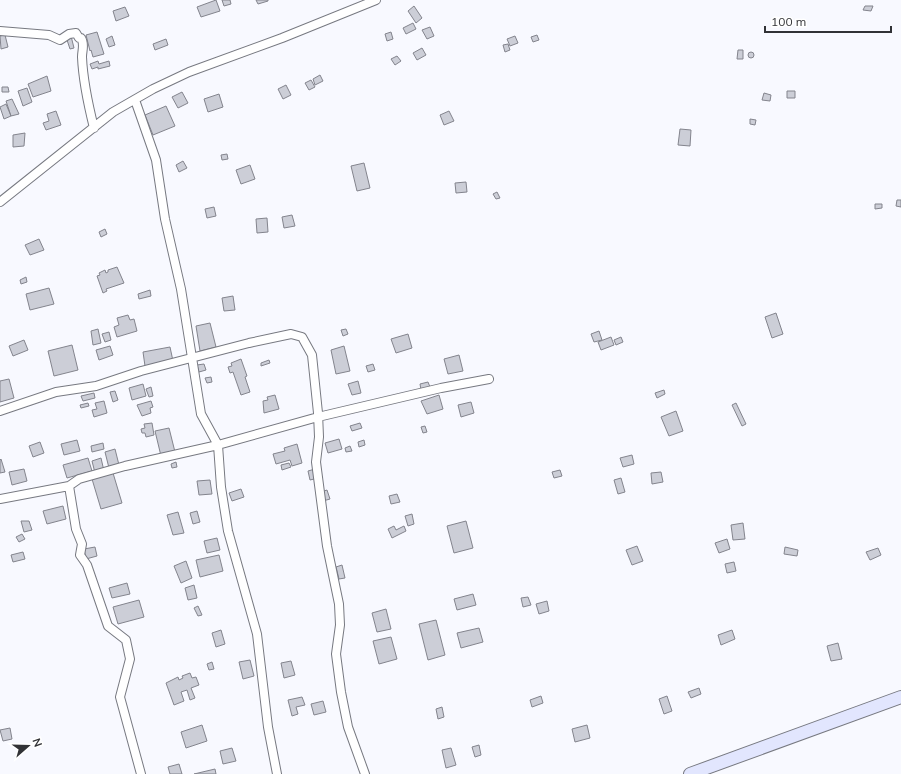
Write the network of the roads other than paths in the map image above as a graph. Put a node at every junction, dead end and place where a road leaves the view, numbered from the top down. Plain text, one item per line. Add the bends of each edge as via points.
1 (376, 0) edge
2 (0, 31) edge
3 (135, 100) junction
4 (94, 128) junction
5 (0, 202) edge
6 (191, 358) junction
7 (488, 379) dead end
8 (0, 411) edge
9 (318, 417) junction
10 (218, 445) junction
11 (69, 486) junction
12 (0, 499) edge
13 (901, 697) edge
14 (141, 774) edge
15 (277, 774) edge
16 (365, 774) edge
17 (690, 774) edge

1 - 3 street via 189,72
2 - 4 street via 49,35 60,40 76,33 82,38 84,87
3 - 4 street via 113,112
3 - 6 street via 156,160 165,220 181,289
4 - 5 street
6 - 8 street via 96,386 56,392
6 - 9 street via 278,336 291,334 302,337 312,354
6 - 10 street via 201,414
7 - 9 street
9 - 10 street
9 - 16 street via 316,467 340,615 336,654 338,672 348,727
10 - 11 street via 125,466 79,479
10 - 15 street via 228,531 257,634 268,727
11 - 12 street
11 - 14 street via 76,529 82,544 80,555 87,565 108,626 126,640 130,659 120,697
13 - 17 street

